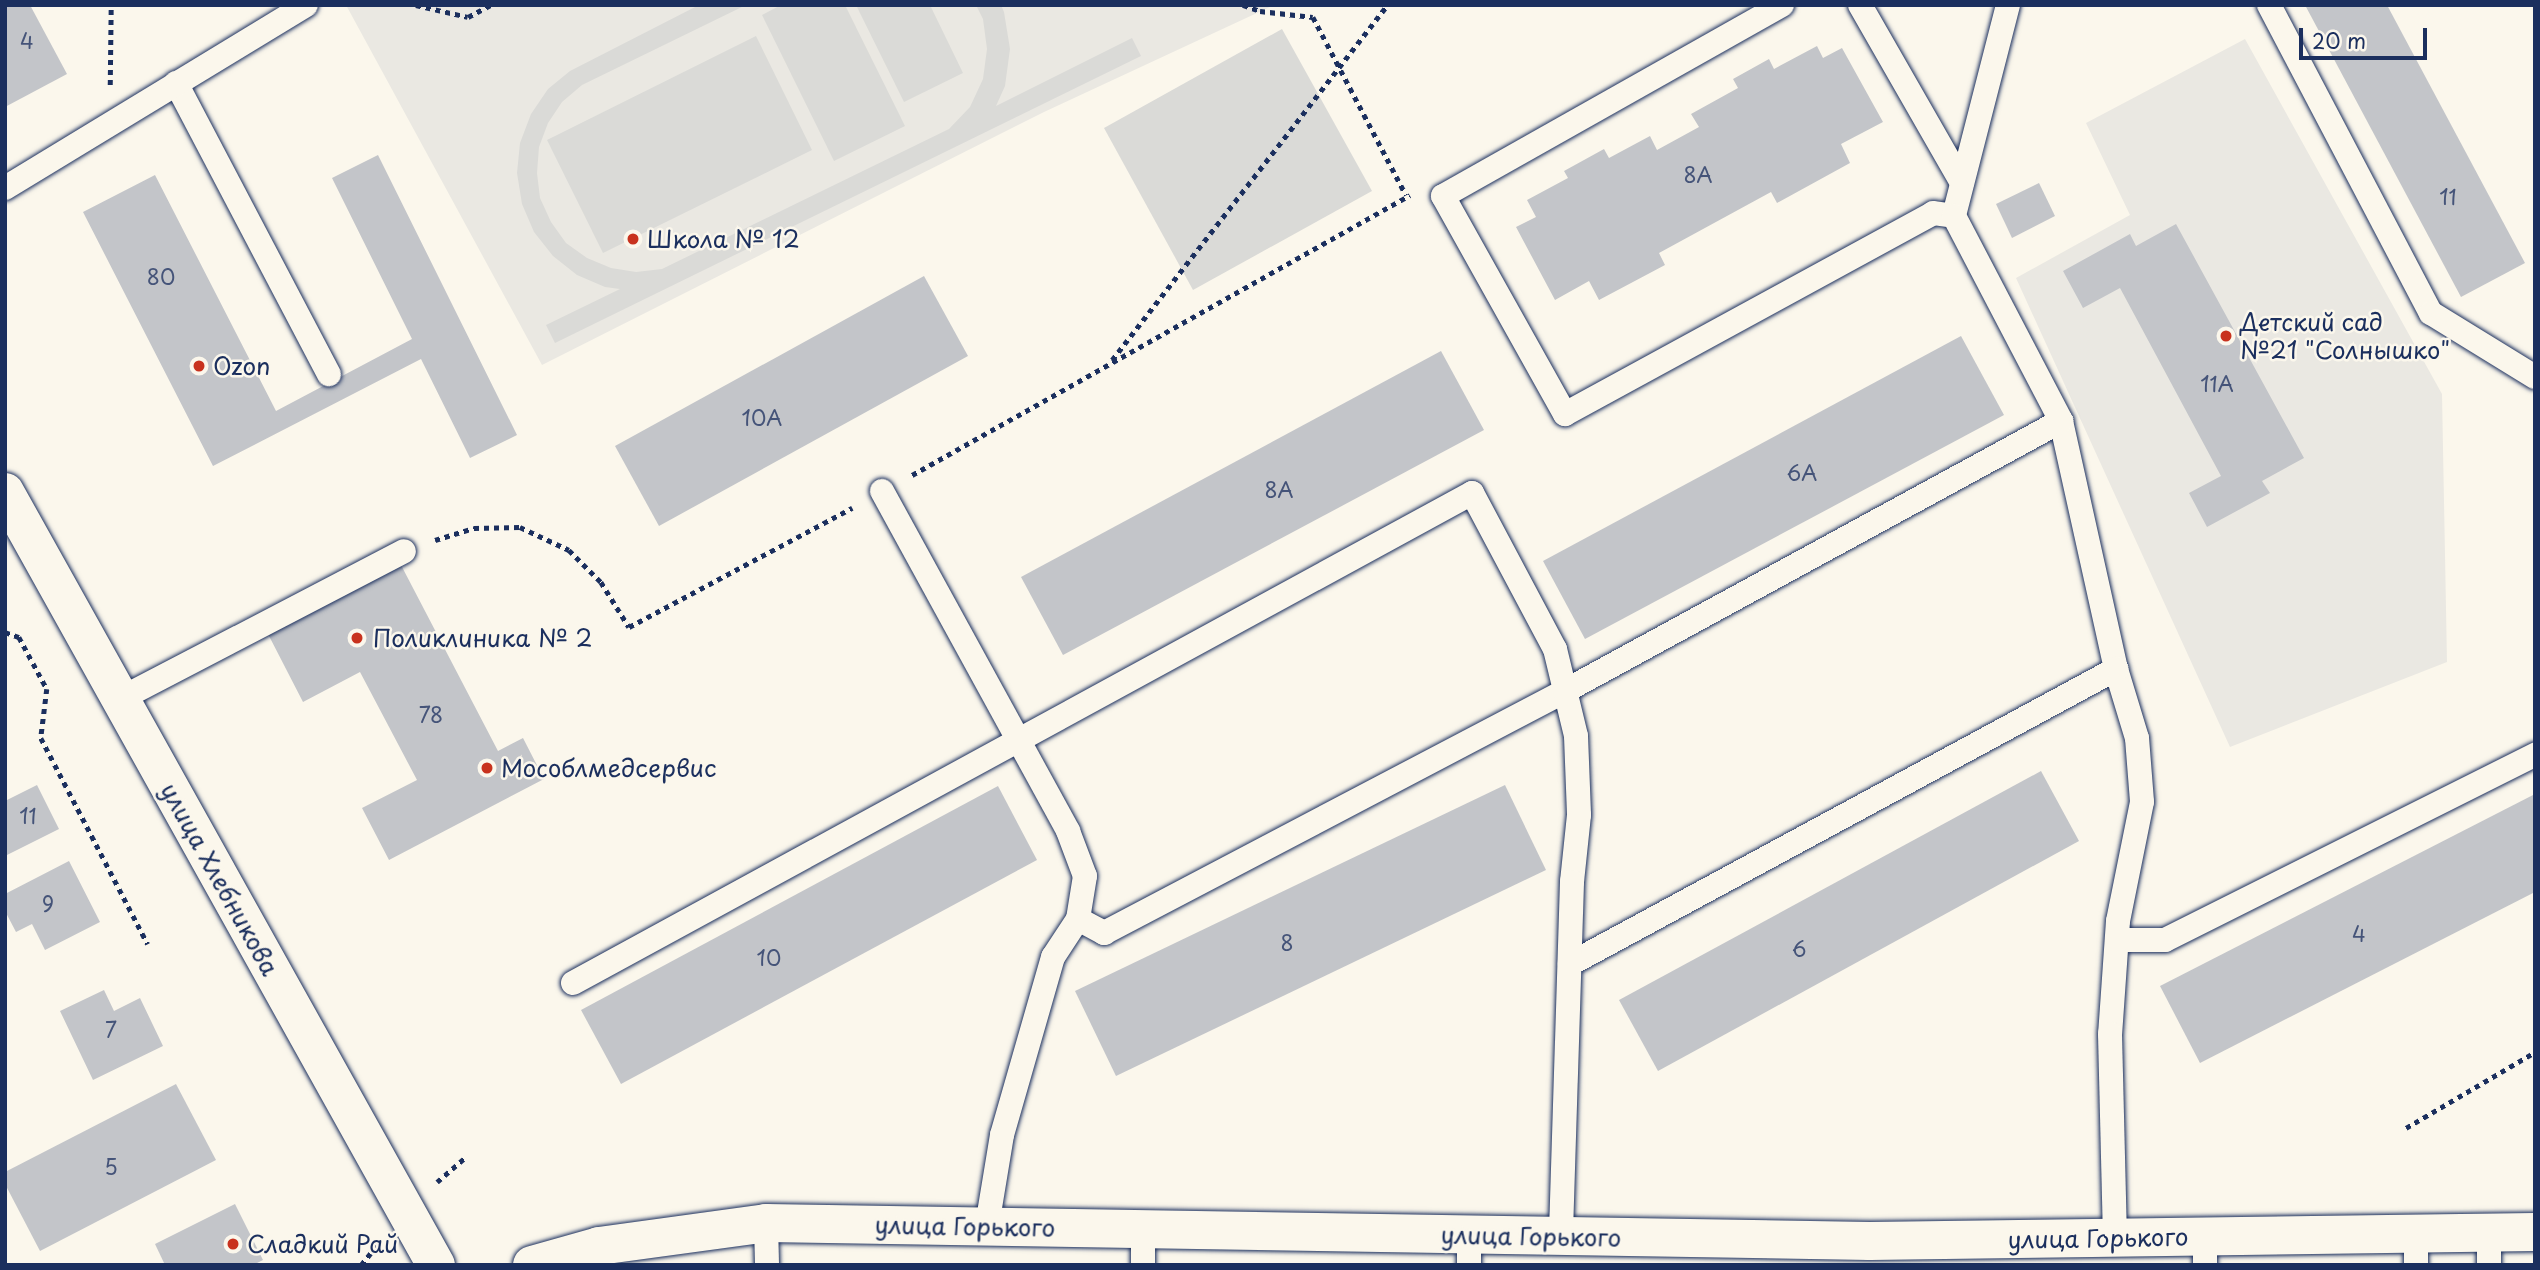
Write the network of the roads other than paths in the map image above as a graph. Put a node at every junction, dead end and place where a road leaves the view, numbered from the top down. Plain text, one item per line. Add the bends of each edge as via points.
1 (306, 5) edge
2 (1782, 5) edge
3 (1860, 5) edge
4 (2008, 5) edge
5 (2269, 5) edge
6 (176, 83) junction
7 (1962, 183) junction
8 (5, 188) edge
9 (1954, 216) junction
10 (329, 374) dead end
11 (2535, 377) edge
12 (2061, 421) junction
13 (882, 491) road end
14 (5, 492) edge
15 (404, 551) road end
16 (2116, 669) junction
17 (1564, 691) junction
18 (120, 699) junction
19 (1017, 739) junction
20 (2535, 755) edge
21 (1078, 919) junction
22 (2117, 940) junction
23 (1570, 964) junction
24 (573, 983) dead end
25 (766, 1223) junction
26 (987, 1226) junction
27 (2535, 1232) edge
28 (1561, 1236) junction
29 (2115, 1237) junction
30 (1143, 1247) edge
31 (2416, 1249) edge
32 (2489, 1249) edge
33 (1469, 1250) edge
34 (2205, 1250) edge
35 (1870, 1253) edge
36 (436, 1265) edge
37 (532, 1265) edge
38 (767, 1265) edge

1 - 6 lane
2 - 9 lane via 1443,196 1565,414 1933,213
3 - 7 lane
4 - 7 lane
5 - 11 lane via 2431,313
6 - 8 lane
6 - 10 lane
7 - 9 lane
9 - 12 lane
12 - 16 lane
12 - 17 lane
13 - 19 lane
14 - 18 street, улица Хлебникова
15 - 18 lane
16 - 22 lane via 2137,738 2142,802
16 - 23 lane
17 - 19 lane via 1555,649 1472,493
17 - 21 lane via 1104,933
17 - 23 lane via 1576,736 1579,815
18 - 36 street, улица Хлебникова
19 - 21 lane via 1068,831 1084,876
19 - 24 lane
20 - 22 lane via 2165,940
21 - 26 lane via 1053,957 1002,1135
22 - 29 lane via 2110,1034
23 - 28 lane
25 - 26 street, улица Горького
25 - 37 street, улица Горького via 599,1247
25 - 38 lane
26 - 30 street, улица Горького
27 - 32 street, улица Горького
28 - 33 street, улица Горького
28 - 35 street, улица Горького
29 - 34 street, улица Горького
29 - 35 street, улица Горького
30 - 33 street, улица Горького
31 - 32 street, улица Горького
31 - 34 street, улица Горького

